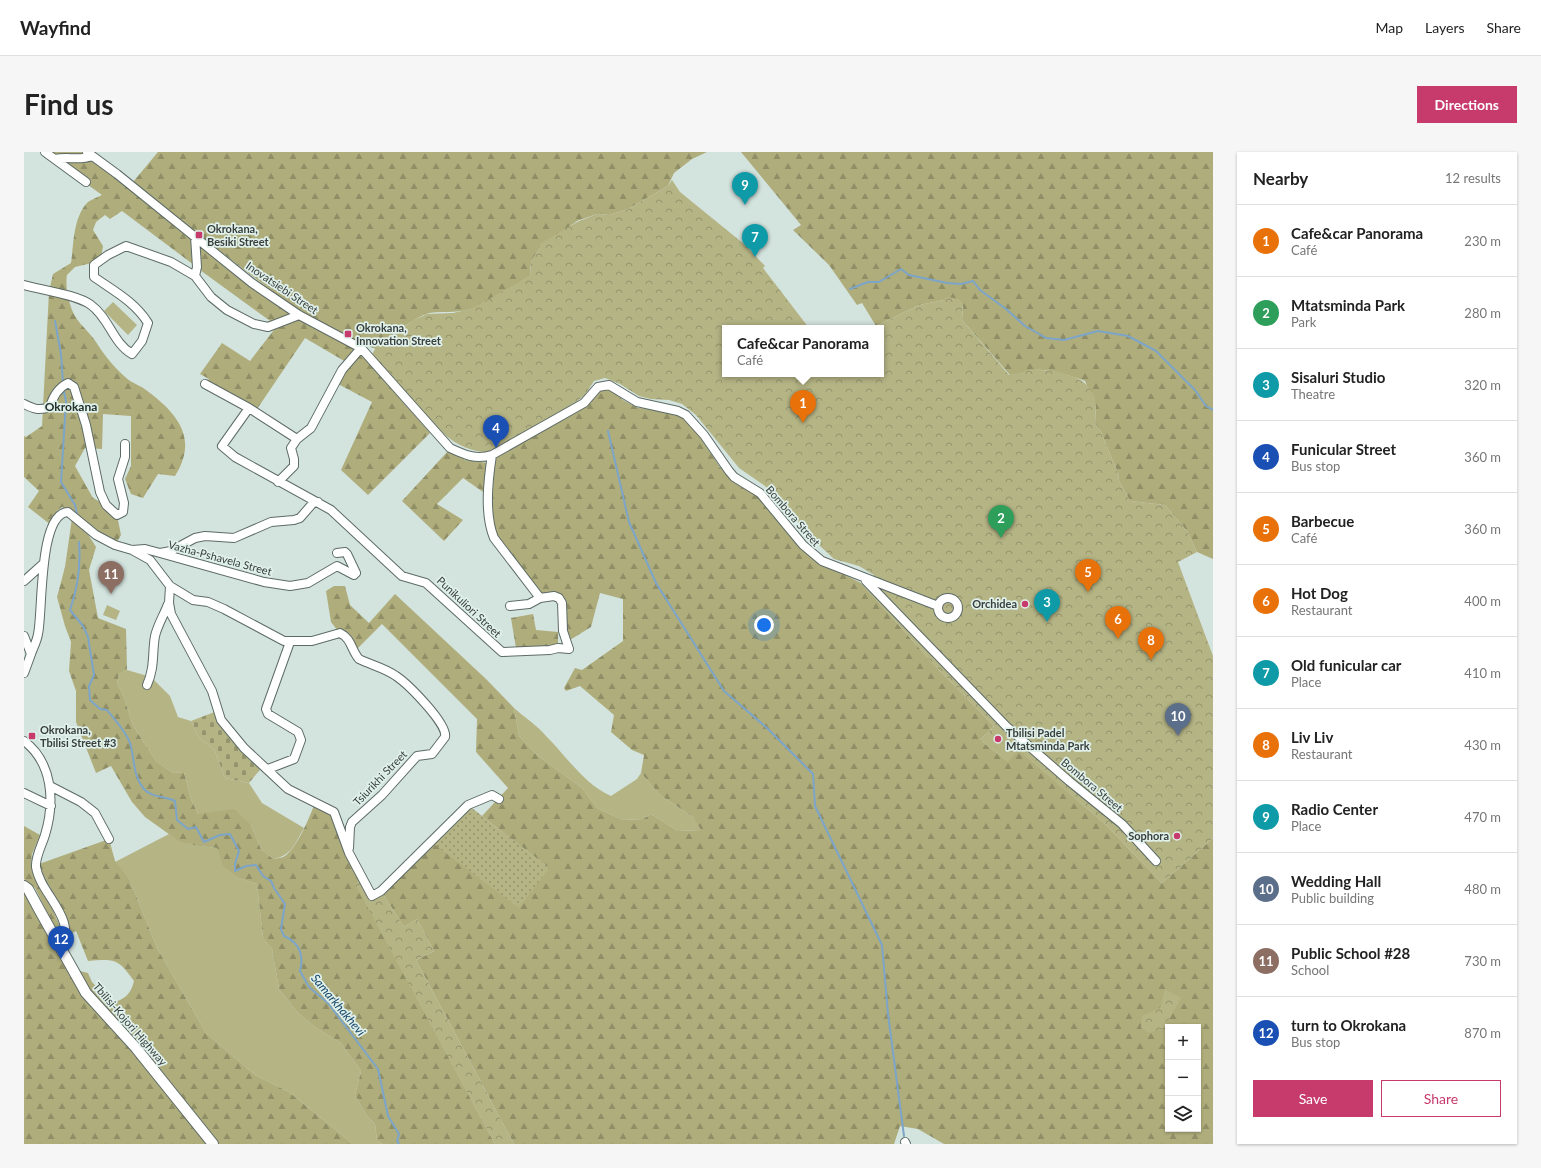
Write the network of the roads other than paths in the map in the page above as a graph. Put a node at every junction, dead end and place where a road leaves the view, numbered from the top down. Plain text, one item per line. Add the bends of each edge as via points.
1 (45, 152) edge
2 (89, 154) edge
3 (55, 159) junction
4 (86, 182) dead end
5 (195, 236) junction
6 (195, 276) junction
7 (24, 285) edge
8 (300, 315) junction
9 (361, 348) junction
10 (205, 384) dead end
11 (405, 398) joint
12 (24, 404) edge
13 (249, 408) junction
14 (297, 439) junction
15 (125, 444) dead end
16 (492, 455) junction
17 (278, 482) junction
18 (318, 502) junction
19 (132, 550) junction
20 (160, 553) junction
21 (336, 553) dead end
22 (43, 564) junction
23 (864, 579) junction
24 (24, 581) edge
25 (170, 586) junction
26 (540, 598) junction
27 (169, 604) junction
28 (510, 606) dead end
29 (938, 606) dead end
30 (24, 636) edge
31 (290, 642) junction
32 (31, 654) junction
33 (24, 673) edge
34 (147, 685) dead end
35 (24, 741) edge
36 (268, 769) junction
37 (50, 786) junction
38 (24, 794) edge
39 (499, 799) dead end
40 (51, 806) junction
41 (109, 839) dead end
42 (349, 852) junction
43 (1156, 861) dead end
44 (24, 886) edge
45 (61, 951) junction
46 (213, 1144) edge

1 - 3 street
2 - 3 street via 84,159
2 - 5 street, Inovatsiebi Street
3 - 4 street
5 - 6 street
5 - 8 street, Inovatsiebi Street via 252,283
6 - 7 street via 171,262 126,246 94,265 94,277 129,301 148,323 142,341 132,354 117,341 92,305
6 - 8 street via 211,297 227,310 254,324 268,327
8 - 9 street, Inovatsiebi Street
9 - 11 street, Inovatsiebi Street
9 - 14 street via 342,370 311,428
10 - 13 street
11 - 16 street, Bombora Street via 450,448 467,456 482,458
12 - 15 street via 37,410 50,407 54,395 63,385 68,383 74,387 86,426 100,492 106,505 117,515 123,512 124,503 118,479 125,457
13 - 14 street
13 - 17 street, Punikuliori Street via 222,446 235,457
14 - 17 street via 290,449 294,466
16 - 23 street, Bombora Street via 584,403 598,387 609,385 637,402 686,415 734,477 760,493 812,554 833,567
16 - 26 street via 490,528 494,538
17 - 18 street, Punikuliori Street
18 - 20 street via 313,503 300,518 294,520 271,522 234,538 195,538
18 - 26 street, Punikuliori Street via 331,510 402,576 426,583 502,652 558,648 568,650 563,630 561,600 554,596
19 - 20 street via 145,549
19 - 22 street via 96,535 68,512 62,512 57,516 52,528
19 - 25 street, Tsiurikhi Street via 150,560
20 - 21 street, Vazha-Pshavela Street via 264,582 290,586 308,583 337,566 356,573 347,554
22 - 24 street
22 - 32 street via 38,634
23 - 29 street
23 - 43 street, Bombora Street via 1006,726 1122,824
25 - 27 street
25 - 31 street, Tsiurikhi Street via 184,596 224,609 284,642
26 - 28 street via 529,604
27 - 34 street via 158,625 153,665
27 - 36 street via 176,624 212,691 221,720 244,748
30 - 32 street
31 - 36 street via 266,709 268,714 298,732 301,740 294,760
31 - 42 street, Tsiurikhi Street via 312,641 340,633 351,642 359,659 396,676 421,698 446,734 432,754 417,756 382,795 352,822
32 - 33 street
35 - 37 street via 34,748 46,768
36 - 42 street via 297,795 334,812
37 - 40 street
37 - 41 street via 76,799 95,813
38 - 40 street
39 - 42 street via 492,795 468,805 381,891 372,896
40 - 45 street via 36,865 38,875 55,902 66,932 66,941
44 - 45 main road, Tbilisi-Kojori Highway
45 - 46 main road, Tbilisi-Kojori Highway via 86,993 136,1048

